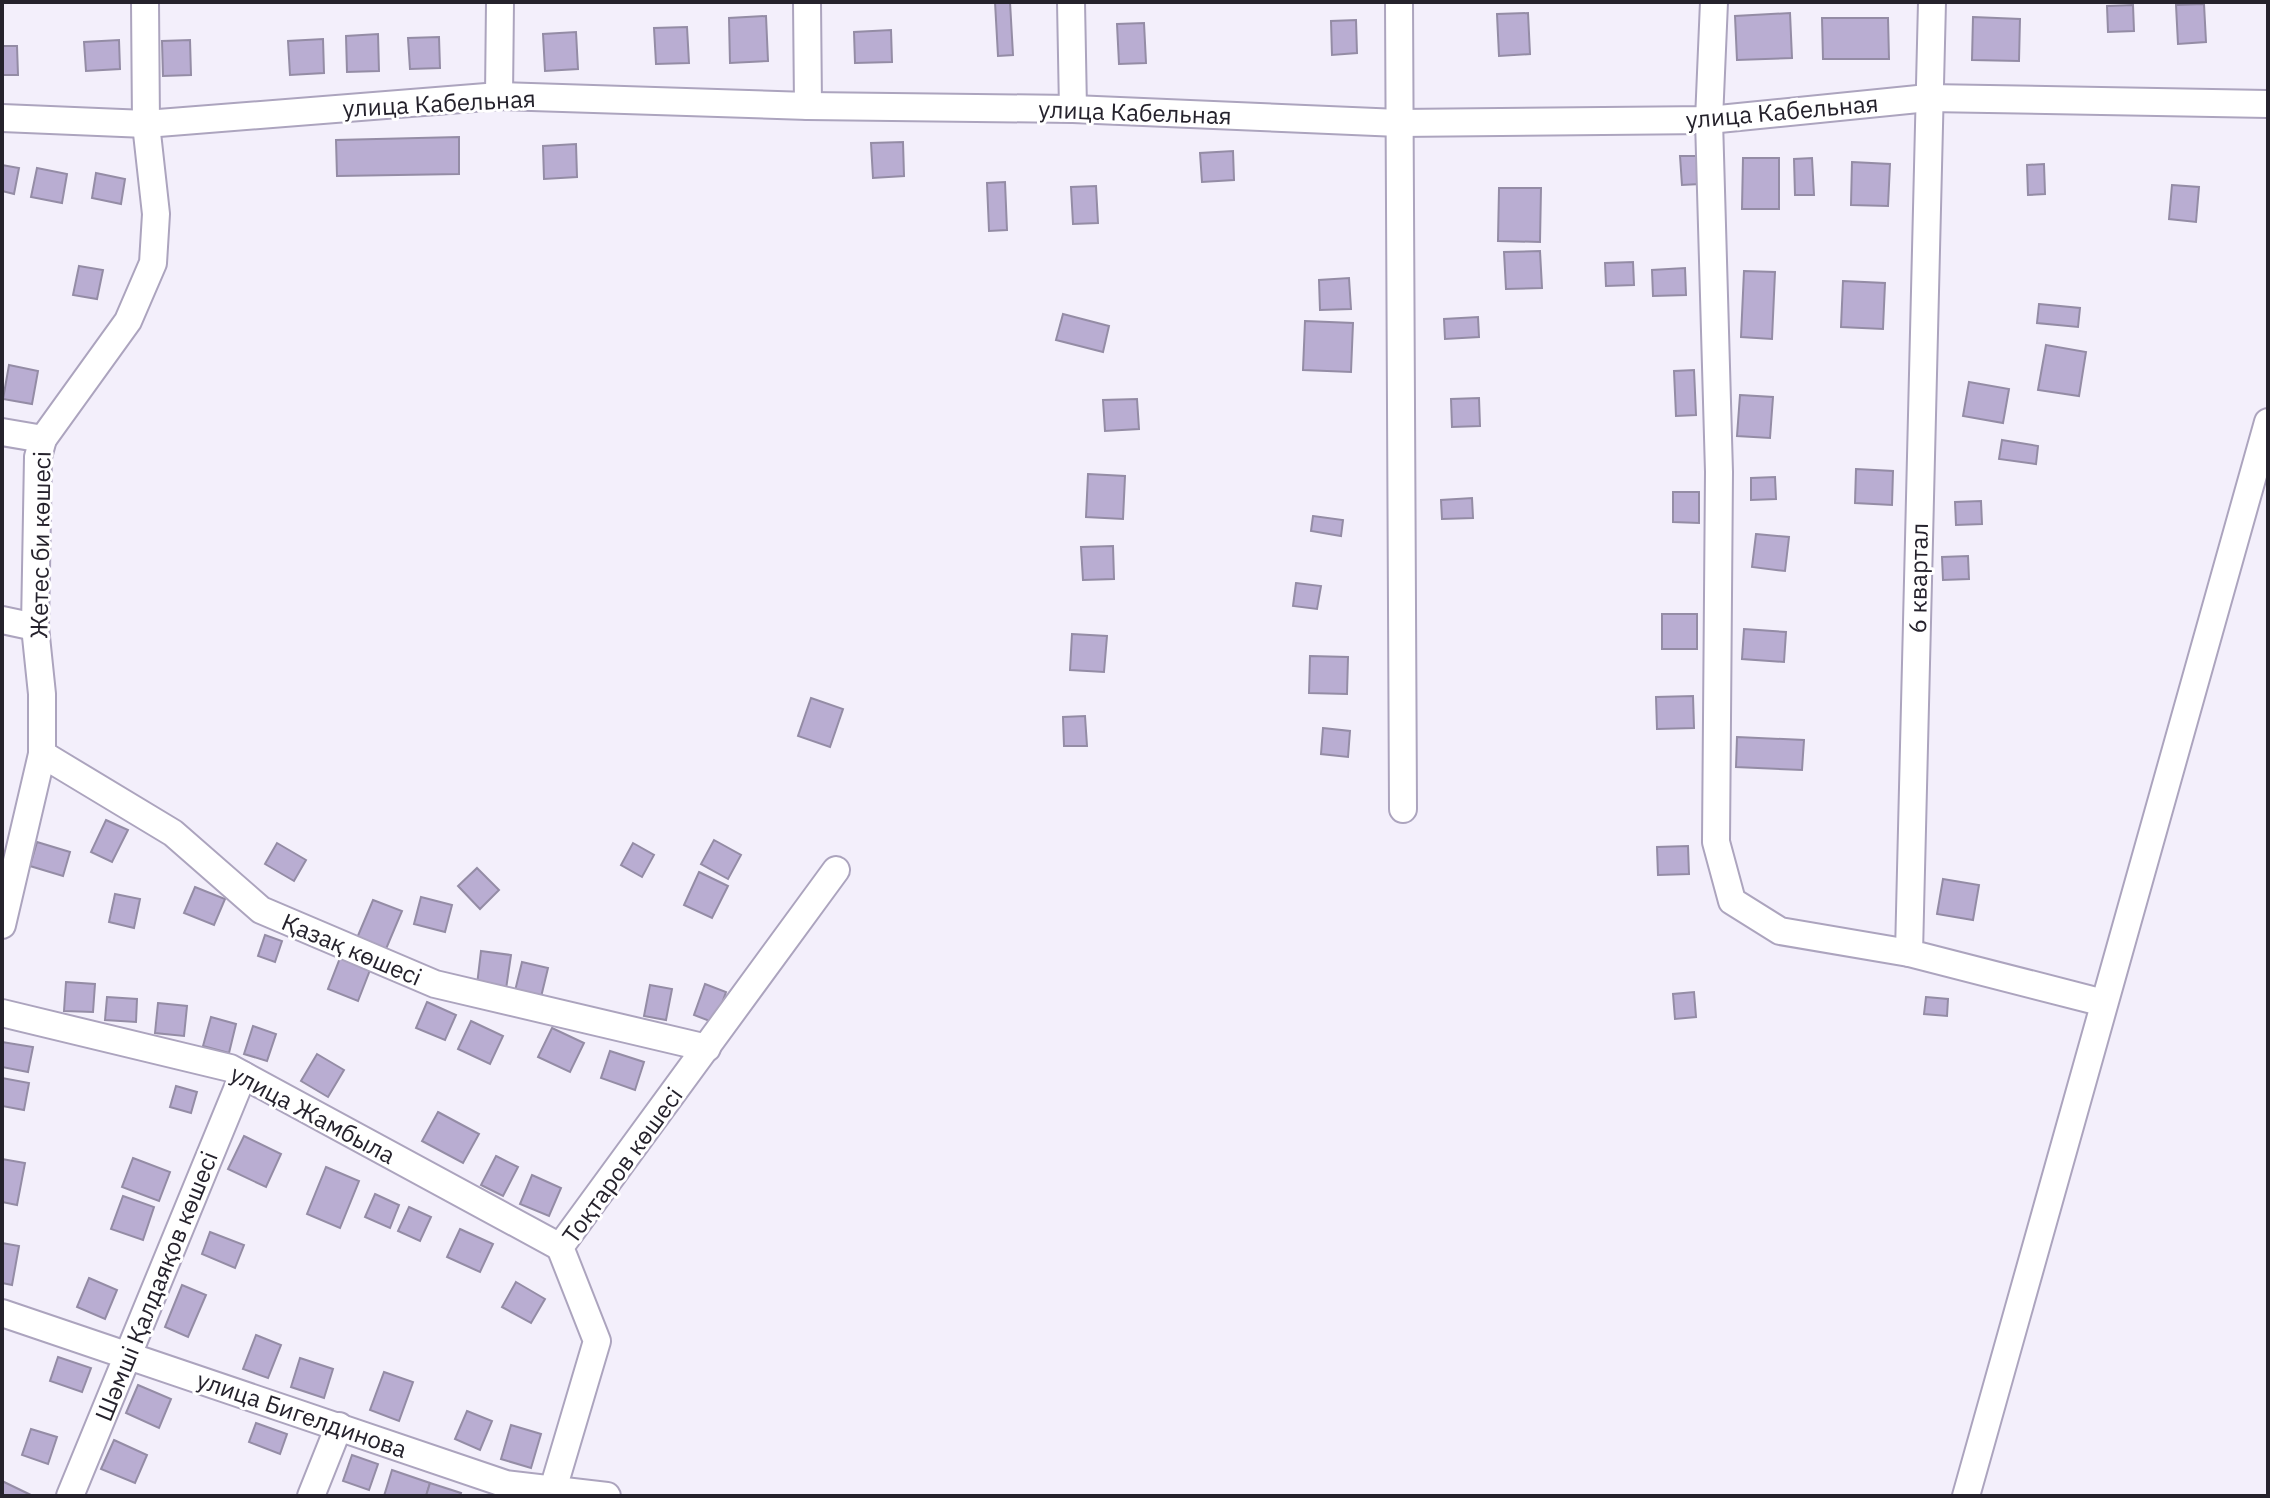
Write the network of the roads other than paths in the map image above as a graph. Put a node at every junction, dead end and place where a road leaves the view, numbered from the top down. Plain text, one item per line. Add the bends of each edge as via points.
1 (145, 2) edge
2 (500, 2) edge
3 (807, 2) edge
4 (1071, 2) edge
5 (1399, 2) edge
6 (1714, 2) edge
7 (1932, 2) edge
8 (499, 96) junction
9 (1928, 98) junction
10 (2268, 104) edge
11 (808, 106) junction
12 (1073, 109) junction
13 (2, 118) edge
14 (1709, 120) junction
15 (1399, 123) junction
16 (146, 124) junction
17 (2268, 422) edge
18 (2, 432) edge
19 (43, 439) junction
20 (2, 620) edge
21 (35, 627) junction
22 (42, 754) junction
23 (1403, 809) dead end
24 (836, 870) dead end
25 (2, 925) edge
26 (1909, 953) junction
27 (2104, 1003) junction
28 (2, 1013) edge
29 (707, 1048) junction
30 (243, 1075) junction
31 (560, 1247) junction
32 (2, 1313) edge
33 (127, 1354) junction
34 (339, 1426) junction
35 (552, 1493) edge
36 (70, 1496) edge
37 (311, 1496) edge
38 (607, 1496) edge
39 (1966, 1496) edge

1 - 16 street, Жетес би көшесі
2 - 8 street
3 - 11 street
4 - 12 street
5 - 15 street
6 - 14 street
7 - 9 street, 6 квартал
8 - 11 street, улица Кабельная
8 - 16 street, улица Кабельная
9 - 10 street, улица Кабельная
9 - 14 street, улица Кабельная
9 - 26 street, 6 квартал
11 - 12 street, улица Кабельная
12 - 15 street, улица Кабельная
13 - 16 street, улица Кабельная
14 - 15 street, улица Кабельная
14 - 26 street via 1719,472 1716,842 1732,901 1780,931
15 - 23 street
16 - 19 street, Жетес би көшесі via 156,214 153,263 128,321
17 - 27 street
18 - 19 street
19 - 21 street, Жетес би көшесі via 38,457
20 - 21 street
21 - 22 street, Жетес би көшесі
22 - 25 street, Жетес би көшесі
22 - 29 street, Қазақ көшесі via 173,833 261,910 435,984
24 - 29 street, Тоқтаров көшесі
26 - 27 street
27 - 39 street
28 - 30 street, улица Жамбыла
29 - 31 street, Тоқтаров көшесі
30 - 31 street, улица Жамбыла
30 - 33 street, Шәмші Қалдаяқов көшесі
31 - 35 street, Тоқтаров көшесі via 597,1341
32 - 33 street, улица Бигелдинова
33 - 34 street, улица Бигелдинова
33 - 36 street, Шәмші Қалдаяқов көшесі
34 - 35 street, улица Бигелдинова via 506,1484
34 - 37 street
35 - 38 street, улица Бигелдинова

